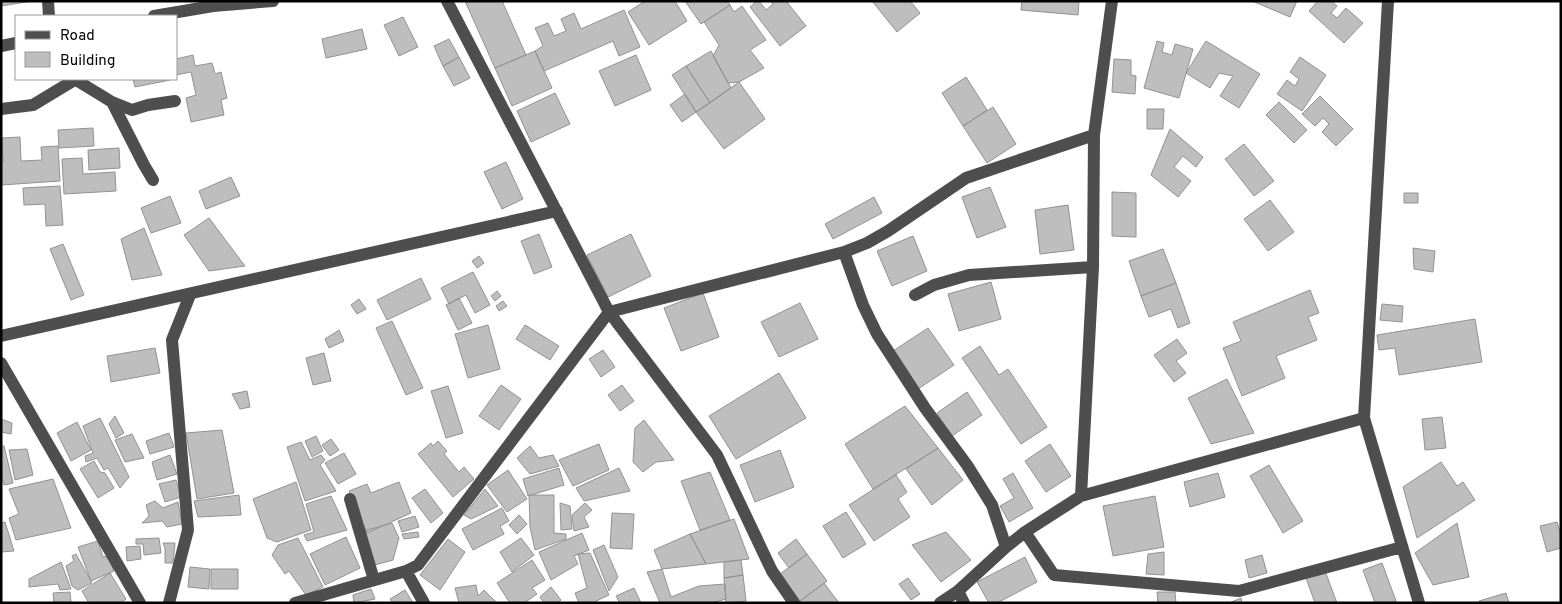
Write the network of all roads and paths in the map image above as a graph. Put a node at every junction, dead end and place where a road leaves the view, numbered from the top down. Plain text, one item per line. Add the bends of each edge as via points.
1 (48, 1) edge
2 (273, 1) edge
3 (447, 1) edge
4 (1112, 1) edge
5 (1388, 1) edge
6 (49, 15) edge
7 (160, 15) edge
8 (15, 43) edge
9 (1, 46) edge
10 (74, 80) edge
11 (78, 80) edge
12 (176, 101) dead end
13 (112, 102) junction
14 (1, 109) edge
15 (1094, 134) junction
16 (153, 180) dead end
17 (557, 211) junction
18 (844, 252) junction
19 (1093, 266) junction
20 (190, 294) junction
21 (915, 296) dead end
22 (609, 312) junction
23 (1, 336) edge
24 (1, 363) edge
25 (1364, 418) junction
26 (1081, 496) junction
27 (350, 499) dead end
28 (1025, 532) junction
29 (1006, 547) junction
30 (1402, 547) junction
31 (406, 571) junction
32 (374, 580) junction
33 (958, 591) junction
34 (140, 603) edge
35 (169, 603) edge
36 (295, 603) edge
37 (424, 603) edge
38 (794, 603) edge
39 (940, 603) edge
40 (964, 603) edge
41 (1419, 603) edge

1 - 6 street
2 - 7 street
3 - 17 street
4 - 15 street
5 - 25 street
8 - 9 street
10 - 14 street via 33,104
11 - 13 street
12 - 13 street via 132,110
13 - 16 street
15 - 18 street via 966,178 888,232
15 - 19 street
17 - 20 street
17 - 22 street
18 - 22 street
18 - 29 street via 877,334 992,505
19 - 21 street via 969,275 934,285
19 - 26 street
20 - 23 street
20 - 35 street via 172,340 188,530
22 - 31 street via 418,565
22 - 38 street via 717,455 772,570
24 - 34 street
25 - 26 street
25 - 30 street
26 - 28 street
27 - 32 street
28 - 29 street
28 - 30 street via 1054,575 1239,591
29 - 33 street
30 - 41 street
31 - 32 street
31 - 37 street
32 - 36 street
33 - 39 street
33 - 40 street

